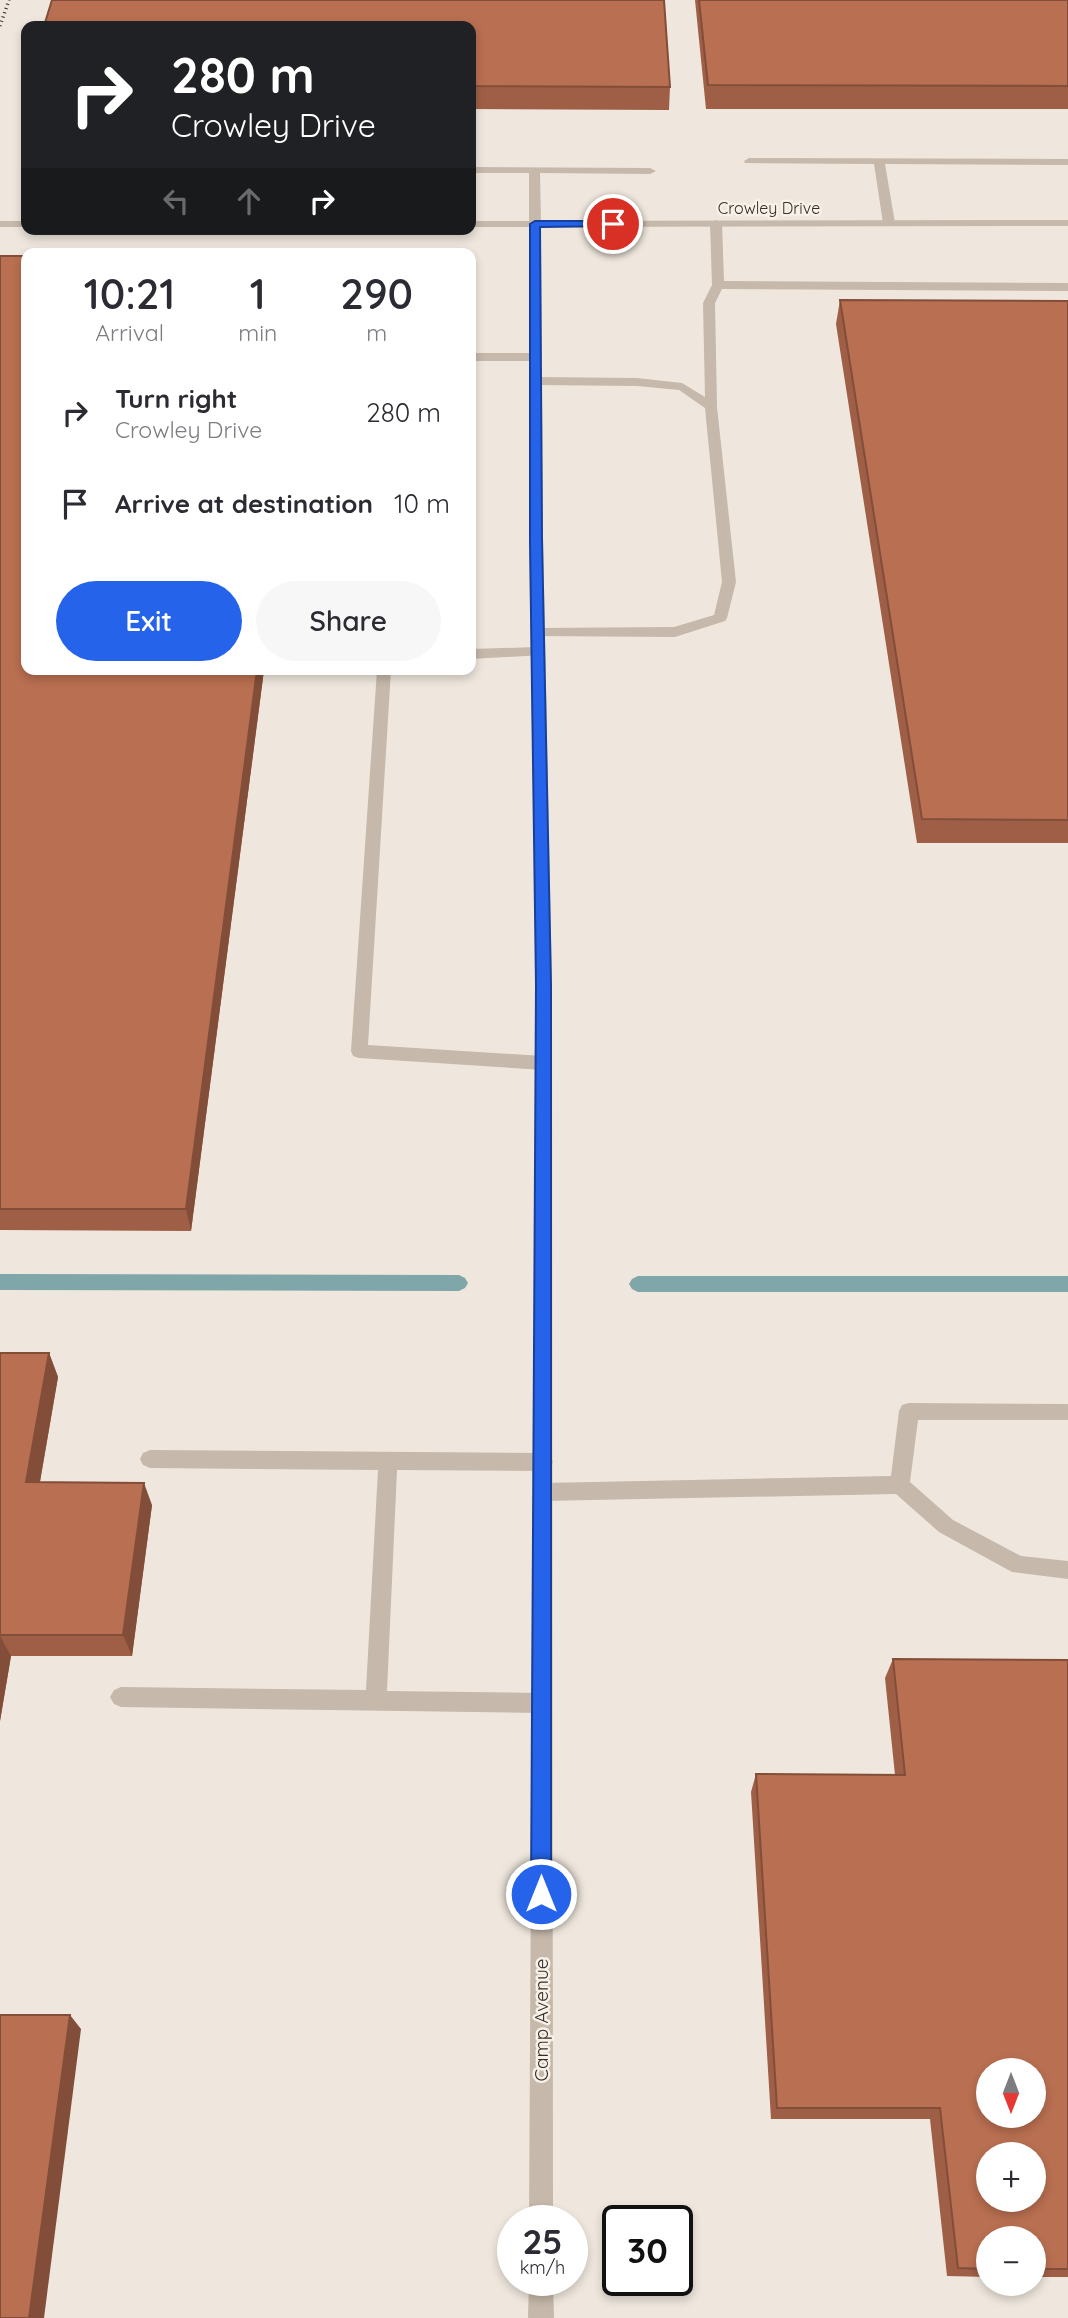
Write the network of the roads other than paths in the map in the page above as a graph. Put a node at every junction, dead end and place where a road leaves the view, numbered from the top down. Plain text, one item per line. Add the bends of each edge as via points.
1 (749, 161) dead end
2 (879, 161) junction
3 (1068, 162) edge
4 (476, 170) edge
5 (534, 170) junction
6 (650, 171) dead end
7 (716, 223) junction
8 (889, 223) junction
9 (1068, 223) edge
10 (0, 224) edge
11 (21, 224) edge
12 (476, 224) edge
13 (535, 224) junction
14 (718, 285) junction
15 (1068, 287) edge
16 (476, 357) edge
17 (535, 357) junction
18 (536, 382) junction
19 (712, 407) junction
20 (538, 633) junction
21 (538, 652) junction
22 (476, 654) edge
23 (384, 675) edge
24 (543, 1063) junction
25 (1068, 1412) edge
26 (150, 1460) dead end
27 (388, 1461) junction
28 (543, 1462) junction
29 (900, 1485) junction
30 (543, 1492) junction
31 (1068, 1570) edge
32 (121, 1697) dead end
33 (376, 1700) junction
34 (541, 1703) junction
35 (541, 2205) edge
36 (541, 2296) edge
37 (541, 2318) edge

1 - 2 street
2 - 3 street
2 - 8 street
4 - 5 street
5 - 6 street
5 - 13 street, Camp Avenue
7 - 8 street, Crowley Drive
7 - 13 street, Crowley Drive
7 - 14 street
8 - 9 street, Crowley Drive
10 - 11 street
12 - 13 street, Crowley Drive
13 - 17 street, Camp Avenue
14 - 15 street
14 - 19 street via 709,303
16 - 17 street
17 - 18 street, Camp Avenue
18 - 19 street via 682,387
18 - 20 street, Camp Avenue
19 - 20 street via 729,582 720,618 675,632
20 - 21 street, Camp Avenue
21 - 22 street
21 - 24 street, Camp Avenue
23 - 24 street via 359,1051
24 - 28 street, Camp Avenue
25 - 29 street via 909,1411
26 - 27 street
27 - 28 street
27 - 33 street
28 - 30 street, Camp Avenue
29 - 30 street
29 - 31 street via 946,1526 1019,1565
30 - 34 street, Camp Avenue
32 - 33 street
33 - 34 street
34 - 35 street, Camp Avenue
36 - 37 street

